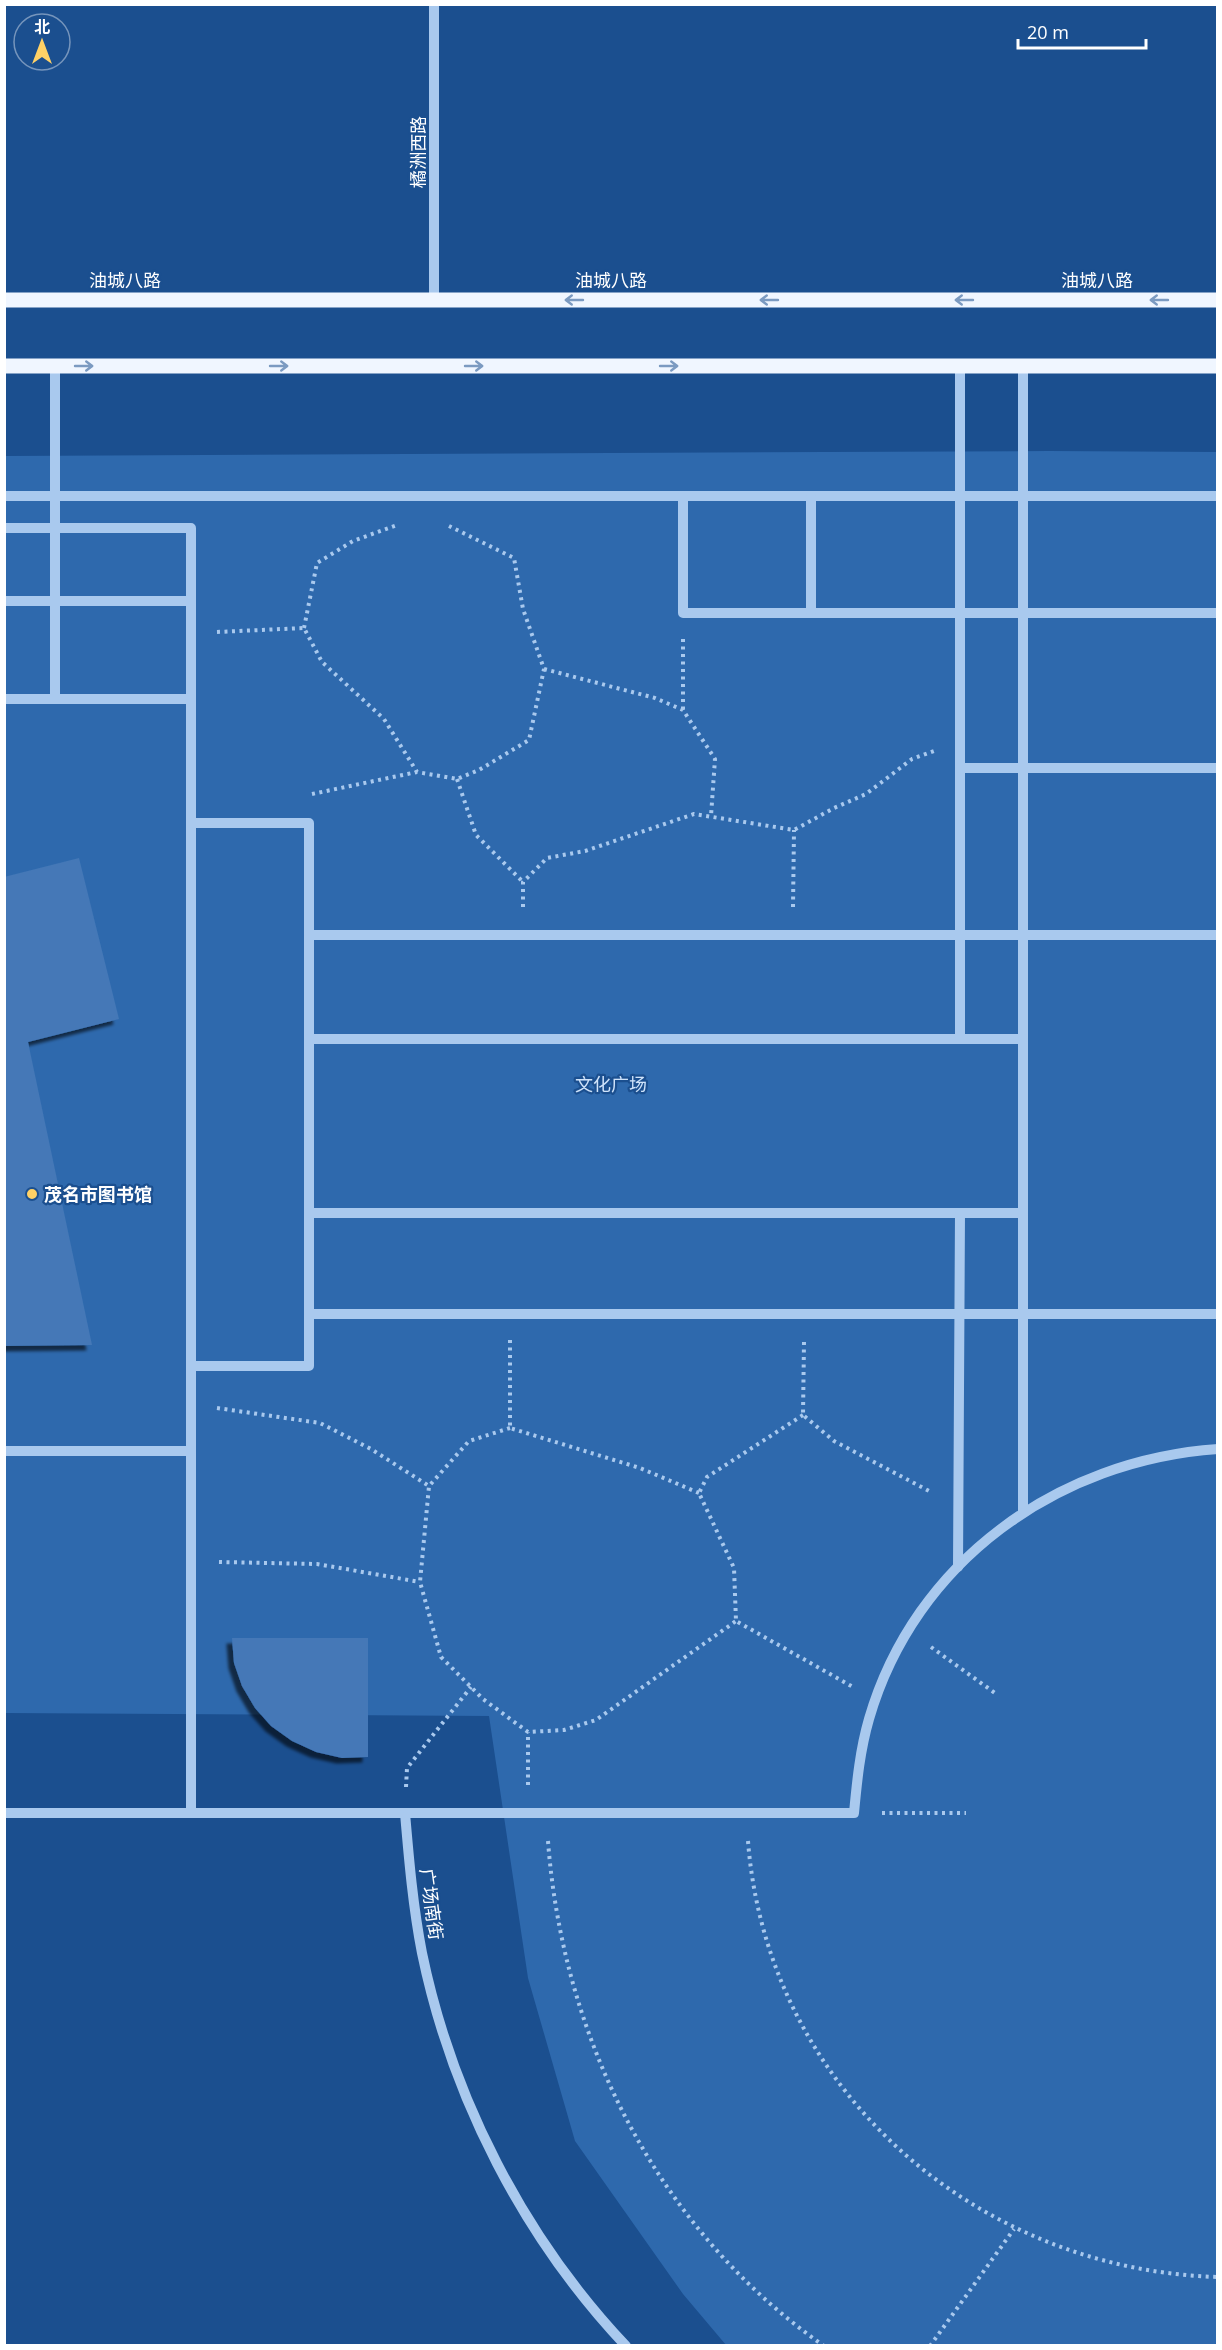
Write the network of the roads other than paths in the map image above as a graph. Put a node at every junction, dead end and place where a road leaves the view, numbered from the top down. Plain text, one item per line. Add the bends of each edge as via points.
1 (434, 4) edge
2 (4, 300) edge
3 (434, 300) junction
4 (1218, 300) edge
5 (4, 366) edge
6 (55, 366) junction
7 (960, 366) junction
8 (1023, 366) junction
9 (1218, 366) edge
10 (4, 496) edge
11 (55, 496) junction
12 (683, 496) junction
13 (810, 496) junction
14 (960, 496) junction
15 (1023, 496) junction
16 (1218, 496) edge
17 (4, 528) edge
18 (55, 528) junction
19 (4, 601) edge
20 (55, 601) junction
21 (191, 601) junction
22 (810, 613) junction
23 (960, 613) junction
24 (1023, 613) junction
25 (1218, 613) edge
26 (4, 699) edge
27 (55, 699) junction
28 (191, 699) junction
29 (960, 768) junction
30 (1023, 768) junction
31 (1218, 768) edge
32 (191, 823) junction
33 (309, 935) junction
34 (960, 935) junction
35 (1023, 935) junction
36 (1218, 935) edge
37 (309, 1039) junction
38 (960, 1039) junction
39 (1023, 1039) junction
40 (309, 1213) junction
41 (960, 1213) junction
42 (1023, 1213) junction
43 (309, 1314) junction
44 (960, 1314) junction
45 (1023, 1314) junction
46 (1218, 1314) edge
47 (191, 1366) junction
48 (1218, 1449) edge
49 (4, 1451) edge
50 (191, 1451) junction
51 (1023, 1512) junction
52 (958, 1567) junction
53 (4, 1813) edge
54 (191, 1813) junction
55 (405, 1813) junction
56 (626, 2346) edge

1 - 3 street, 橘洲西路
2 - 3 main road, 油城八路
4 -> 3 main road, 油城八路
5 - 6 main road
6 -> 7 main road
6 - 11 street
7 - 8 main road
7 - 14 street
8 - 9 main road
8 - 15 street
10 - 11 street
11 - 12 street
11 - 18 street
12 - 13 street
12 - 22 street via 683,613
13 - 14 street
13 - 22 street
14 - 15 street
14 - 23 street
15 - 16 street
15 - 24 street
17 - 18 street
18 - 20 street
18 - 21 street via 191,528
19 - 20 street
20 - 21 street
20 - 27 street
21 - 28 street
22 - 23 street
23 - 24 street
23 - 29 street
24 - 25 street
24 - 30 street
26 - 27 street
27 - 28 street
28 - 32 street
29 - 30 street
29 - 34 street
30 - 31 street
30 - 35 street
32 - 33 street via 309,823
32 - 47 street
33 - 34 street
33 - 37 street
34 - 35 street
34 - 38 street
35 - 36 street
35 - 39 street
37 - 38 street
37 - 40 street
38 - 39 street
39 - 42 street
40 - 41 street
40 - 43 street
41 - 42 street
41 - 44 street
42 - 45 street
43 - 44 street
43 - 47 street via 309,1366
44 - 45 street
44 - 52 street
45 - 46 street
45 - 51 street
47 - 50 street
48 - 51 street via 1181,1451 1134,1461 1088,1477
49 - 50 street
50 - 54 street
51 - 52 street
52 - 55 street via 908,1631 886,1673 858,1765 854,1813
53 - 54 street
54 - 55 street
55 - 56 street, 广场南街 via 422,1954 439,2023 463,2089 527,2216 567,2276

